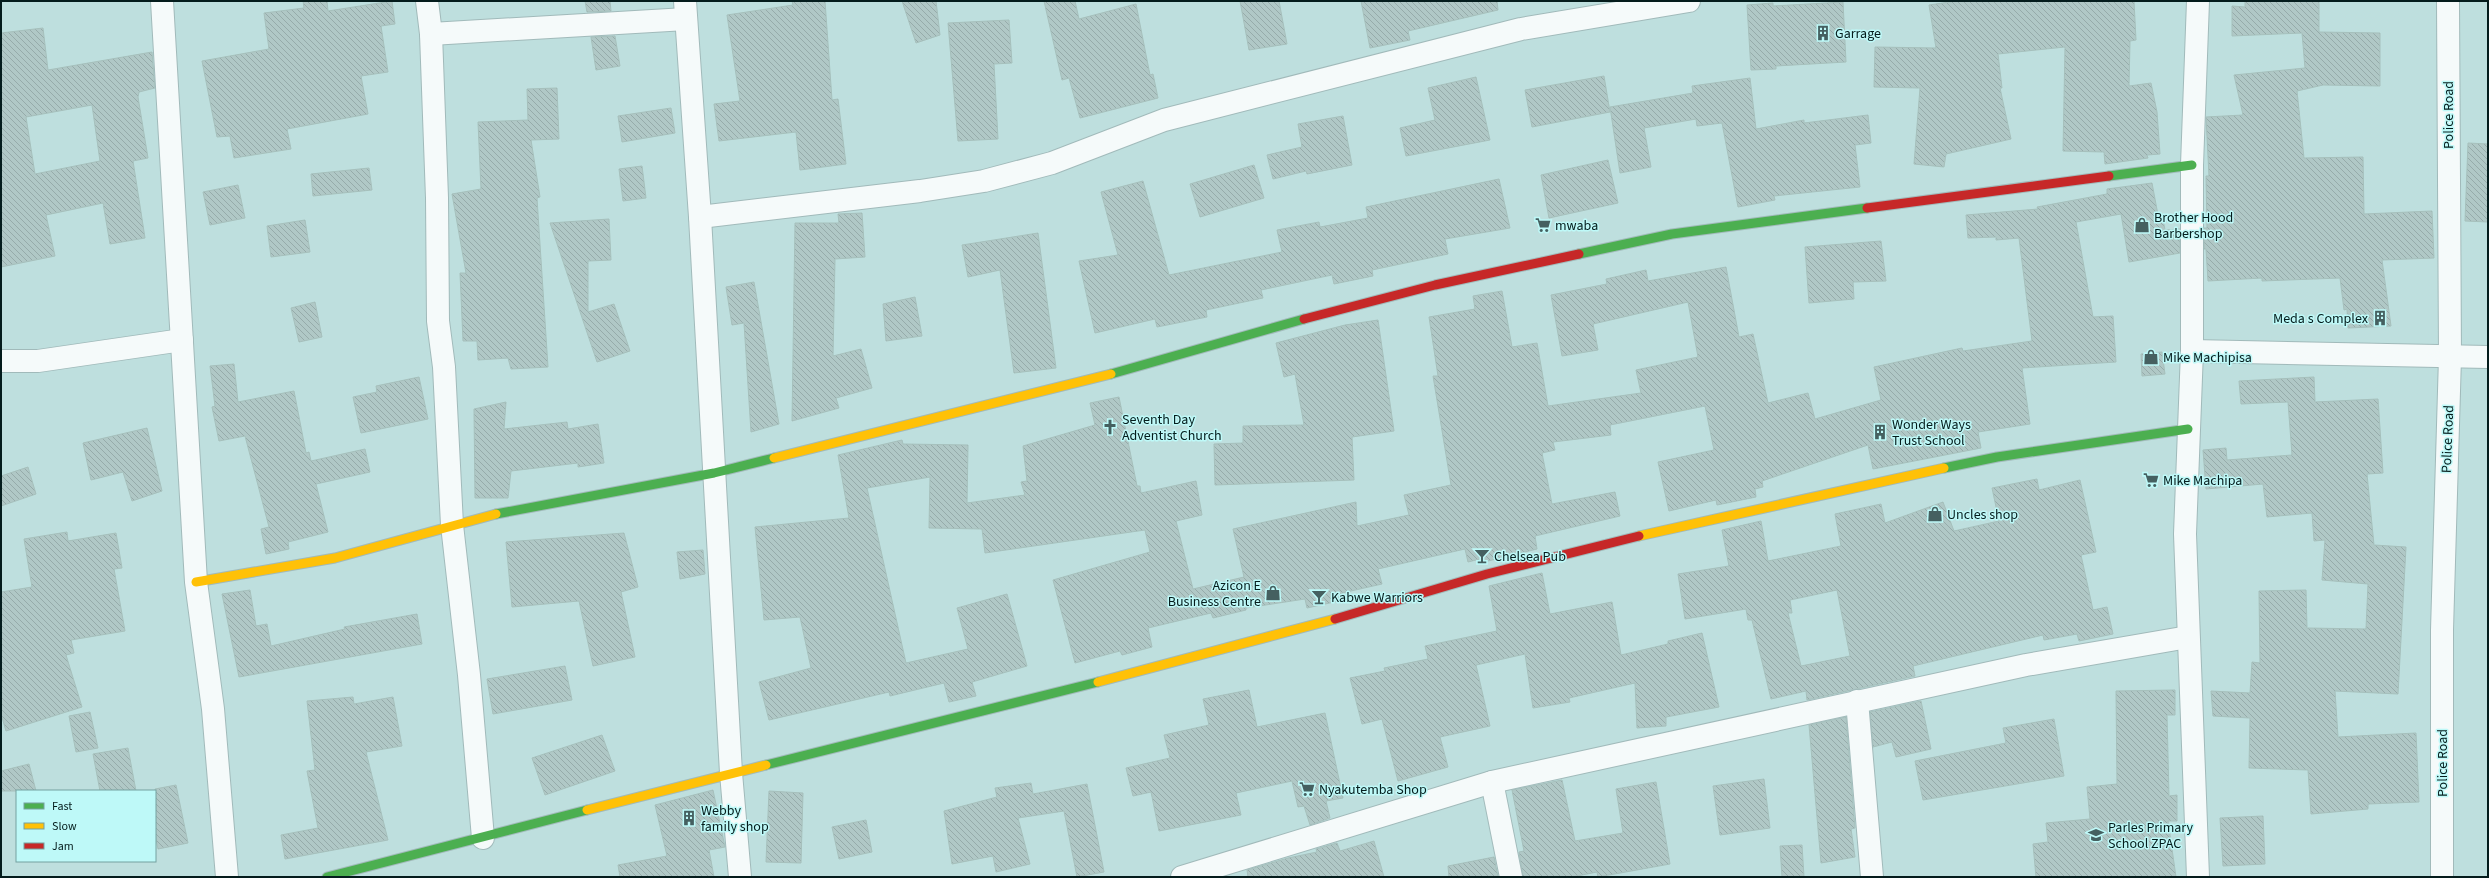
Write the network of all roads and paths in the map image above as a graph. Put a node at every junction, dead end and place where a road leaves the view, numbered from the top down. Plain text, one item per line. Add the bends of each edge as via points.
1 (162, 1) edge
2 (427, 1) edge
3 (1689, 1) edge
4 (2198, 1) edge
5 (2448, 1) edge
6 (686, 10) edge
7 (431, 34) junction
8 (2192, 165) junction
9 (700, 217) junction
10 (182, 340) junction
11 (2192, 351) junction
12 (2450, 357) junction
13 (2488, 357) edge
14 (1, 361) edge
15 (2188, 429) junction
16 (714, 473) junction
17 (452, 525) junction
18 (196, 582) junction
19 (2188, 637) junction
20 (1857, 701) junction
21 (731, 773) junction
22 (1492, 782) junction
23 (482, 838) junction
24 (1232, 869) edge
25 (227, 877) edge
26 (327, 877) edge
27 (740, 877) edge
28 (1182, 877) edge
29 (1511, 877) edge
30 (1872, 877) edge
31 (2198, 877) edge
32 (2442, 877) edge

1 - 10 street
2 - 7 street
3 - 9 street via 1521,29 1164,120 1052,163 984,181
4 - 8 street
5 - 12 street, Police Road
6 - 7 street
6 - 9 street
7 - 17 street via 438,321 444,367
8 - 11 street
8 - 16 street via 1672,234 1435,285 1292,322 1115,373
9 - 16 street
10 - 14 street via 38,361
10 - 18 street
11 - 12 street
11 - 15 street
12 - 13 street
12 - 32 street, Police Road via 2442,630
15 - 19 street via 2185,534
15 - 21 street via 1997,457 1671,528 1488,574 1313,625 1114,678
16 - 17 street via 531,506
16 - 21 street
17 - 18 street via 335,558
17 - 23 street via 469,675
18 - 25 street via 213,709
19 - 20 street via 2026,665
19 - 31 street
20 - 22 street
20 - 30 street
21 - 23 street
21 - 27 street
22 - 24 street
22 - 29 street
23 - 26 street
24 - 28 street

